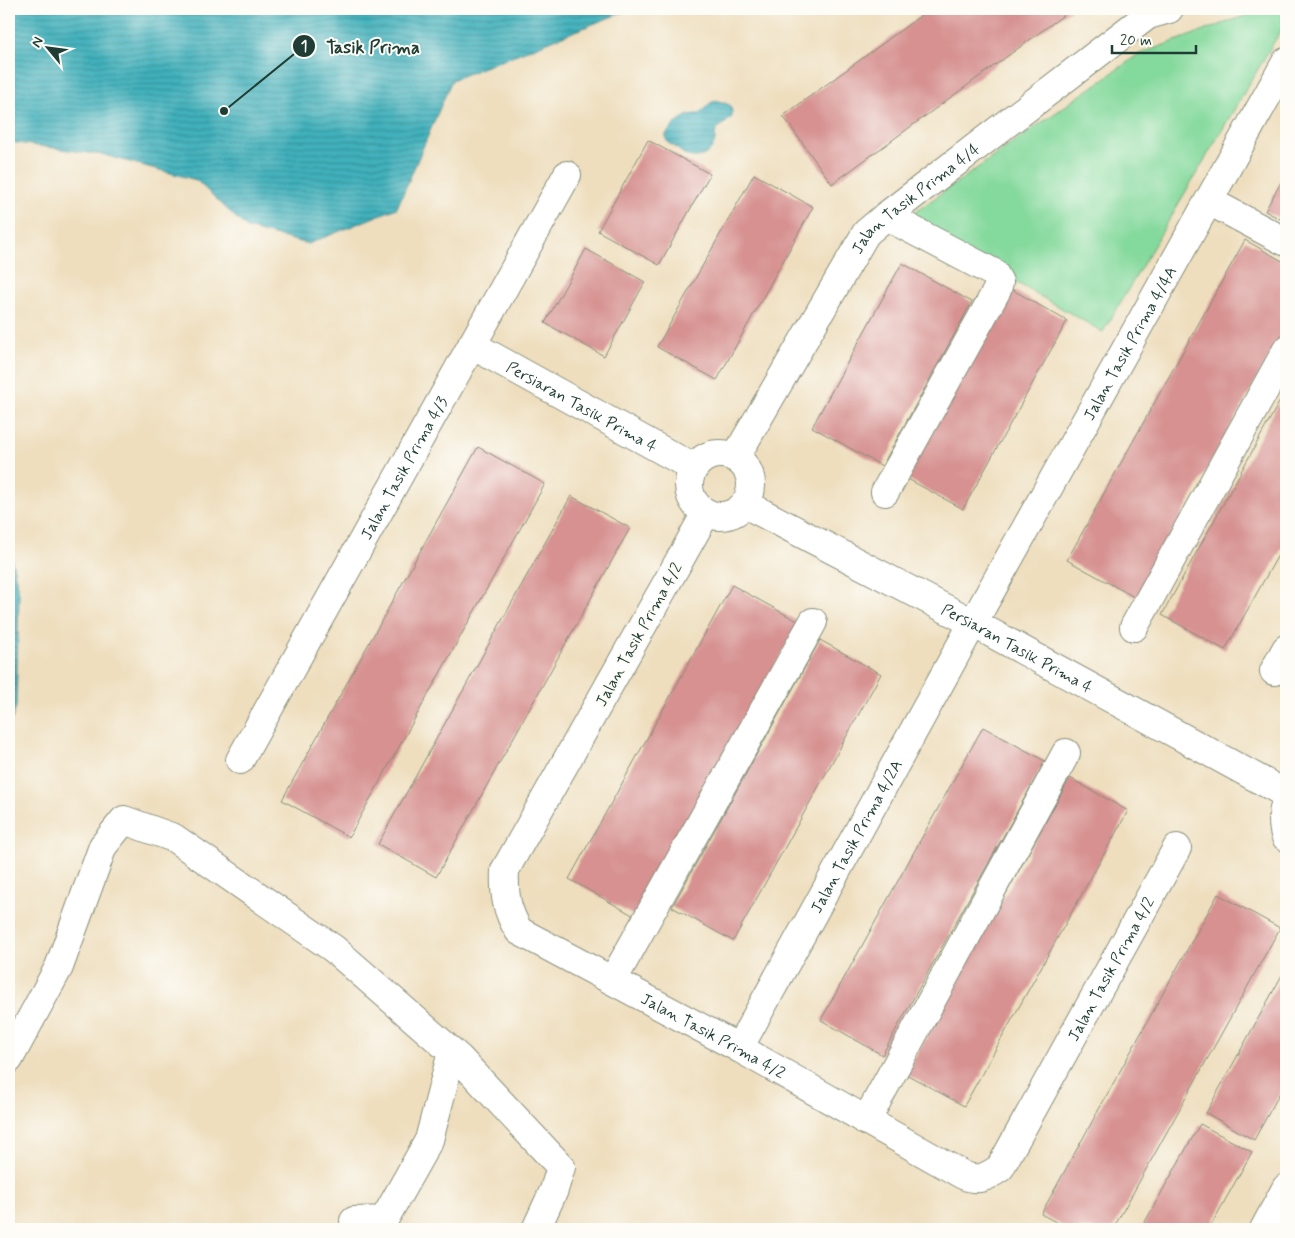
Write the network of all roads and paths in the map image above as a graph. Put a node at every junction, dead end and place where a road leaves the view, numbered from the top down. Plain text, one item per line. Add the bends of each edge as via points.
1 (1154, 11) edge
2 (1286, 62) edge
3 (567, 175) dead end
4 (1209, 201) junction
5 (886, 216) junction
6 (1286, 242) edge
7 (472, 345) junction
8 (1286, 351) edge
9 (735, 458) junction
10 (694, 468) junction
11 (885, 492) dead end
12 (745, 504) junction
13 (706, 513) junction
14 (813, 622) dead end
15 (973, 623) junction
16 (1134, 627) dead end
17 (1066, 753) dead end
18 (240, 760) dead end
19 (1286, 794) edge
20 (1286, 802) edge
21 (1286, 837) edge
22 (1177, 848) dead end
23 (613, 980) junction
24 (739, 1048) junction
25 (452, 1052) junction
26 (9, 1059) edge
27 (866, 1120) junction
28 (1286, 1188) edge
29 (354, 1221) dead end
30 (536, 1229) edge
31 (1264, 1229) edge

1 - 5 street, Jalan Tasik Prima 4/4
2 - 4 street, Jalan Tasik Prima 4/4A
3 - 7 street, Jalan Tasik Prima 4/3
4 - 6 street
4 - 15 street, Jalan Tasik Prima 4/4A
5 - 9 street, Jalan Tasik Prima 4/4 via 866,233 852,254
5 - 11 street via 994,273 999,282
7 - 10 street, Persiaran Tasik Prima 4
7 - 18 street, Jalan Tasik Prima 4/3
8 - 16 street
9 - 10 street via 726,454 708,456
9 - 12 street via 743,464 750,478 750,494
10 - 13 street via 689,488 692,498
12 - 13 street via 727,515
12 - 15 street, Persiaran Tasik Prima 4
13 - 23 street, Jalan Tasik Prima 4/2 via 505,870 505,901 518,930
14 - 23 street
15 - 19 street, Persiaran Tasik Prima 4
15 - 24 street, Jalan Tasik Prima 4/2A
17 - 27 street
20 - 21 street
22 - 27 street, Jalan Tasik Prima 4/2 via 1000,1168 982,1179 970,1179
23 - 24 street, Jalan Tasik Prima 4/2
24 - 27 street, Jalan Tasik Prima 4/2
25 - 26 street via 334,949 174,838 124,820 103,846 59,967
25 - 29 street via 429,1140 384,1220
25 - 30 street via 561,1167
28 - 31 street

